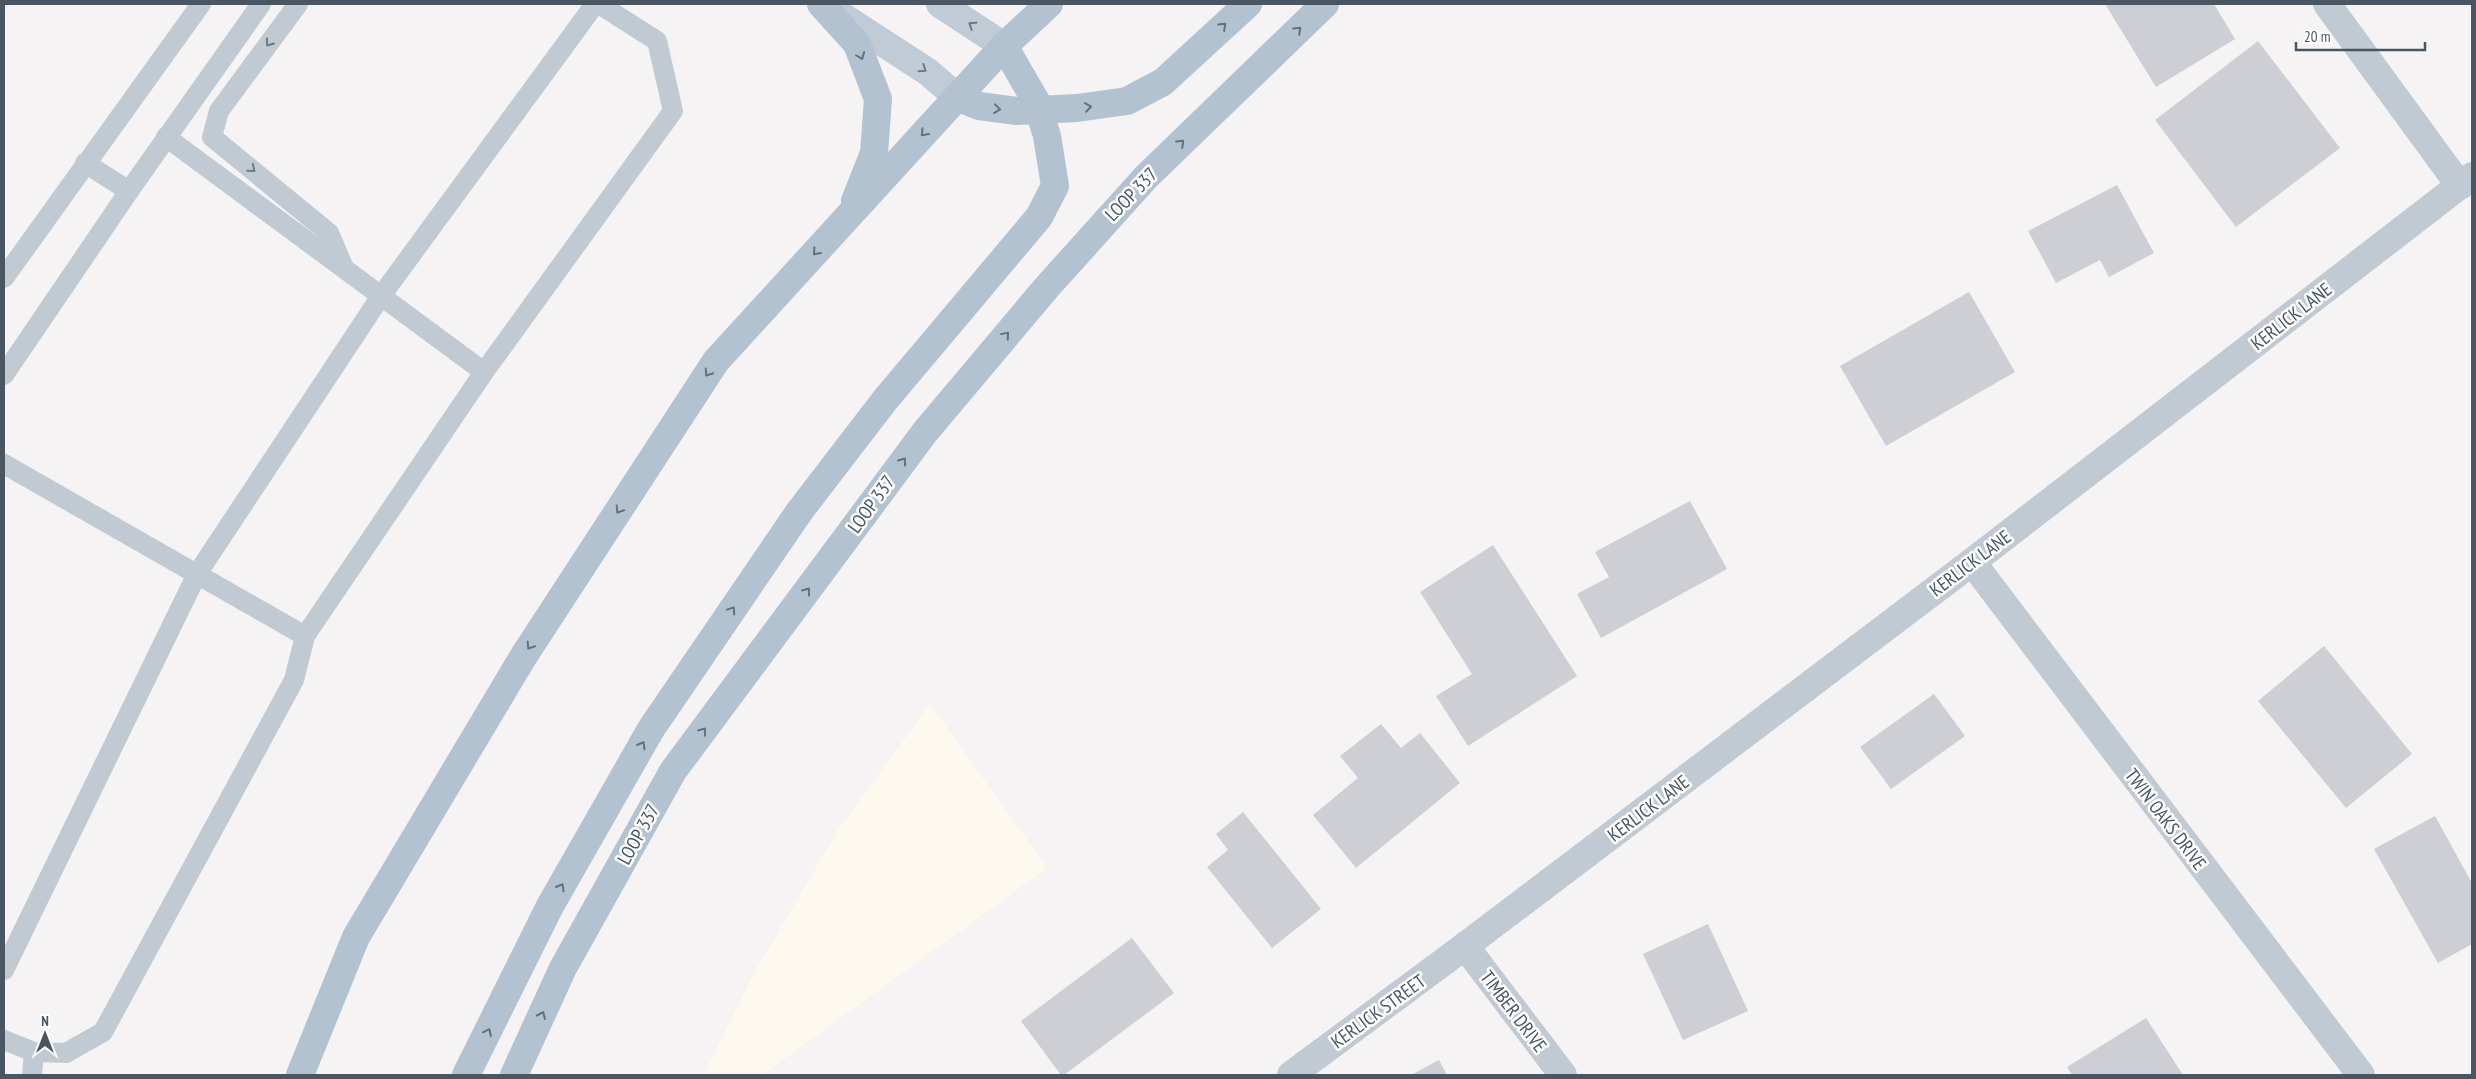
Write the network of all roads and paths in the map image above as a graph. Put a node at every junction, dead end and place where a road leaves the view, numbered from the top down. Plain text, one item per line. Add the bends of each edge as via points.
1 (201, 4) edge
2 (261, 4) edge
3 (298, 4) edge
4 (597, 4) edge
5 (822, 4) edge
6 (940, 4) edge
7 (1049, 4) edge
8 (1248, 4) edge
9 (1325, 4) edge
10 (2327, 4) edge
11 (1004, 46) junction
12 (957, 97) junction
13 (1039, 111) junction
14 (166, 137) junction
15 (85, 163) junction
16 (2466, 181) edge
17 (129, 190) junction
18 (849, 216) junction
19 (344, 268) junction
20 (4, 278) edge
21 (382, 296) junction
22 (484, 372) junction
23 (4, 375) edge
24 (4, 464) edge
25 (1972, 562) junction
26 (197, 574) junction
27 (306, 636) junction
28 (1465, 946) junction
29 (4, 970) edge
30 (4, 1040) edge
31 (34, 1052) junction
32 (32, 1075) edge
33 (300, 1075) edge
34 (466, 1075) edge
35 (514, 1075) edge
36 (1291, 1075) edge
37 (1563, 1075) edge
38 (2361, 1075) edge

1 - 15 lane
2 - 14 lane
3 -> 19 lane via 219,111 212,137 329,233
4 - 21 lane
4 - 22 lane via 657,41 673,111
5 -> 12 street via 928,72
5 -> 18 main road via 857,44 878,99 874,154
11 -> 6 street
7 - 11 main road
13 -> 8 main road via 1127,101 1163,82
35 -> 9 main road, LOOP 337 via 563,968 673,771 925,432 1047,287 1140,184
10 - 16 street
11 - 12 main road
11 - 13 main road
12 -> 13 main road via 980,106
12 -> 18 main road
34 -> 13 main road via 550,906 651,728 800,512 885,400 1039,217 1056,186
14 - 17 lane
14 - 19 lane
15 - 17 lane
15 - 20 lane
16 - 25 street, KERLICK LANE
17 - 23 lane
18 -> 33 main road via 716,361 523,657 356,937
19 - 21 lane
21 - 22 lane
21 - 26 lane
22 - 27 lane
24 - 26 lane
25 - 28 street, KERLICK LANE
25 - 38 street, TWIN OAKS DRIVE
26 - 27 lane
26 - 29 lane
27 - 31 lane via 294,680 103,1032 66,1053
28 - 36 street, KERLICK STREET
28 - 37 street, TIMBER DRIVE
30 - 31 lane
31 - 32 lane

